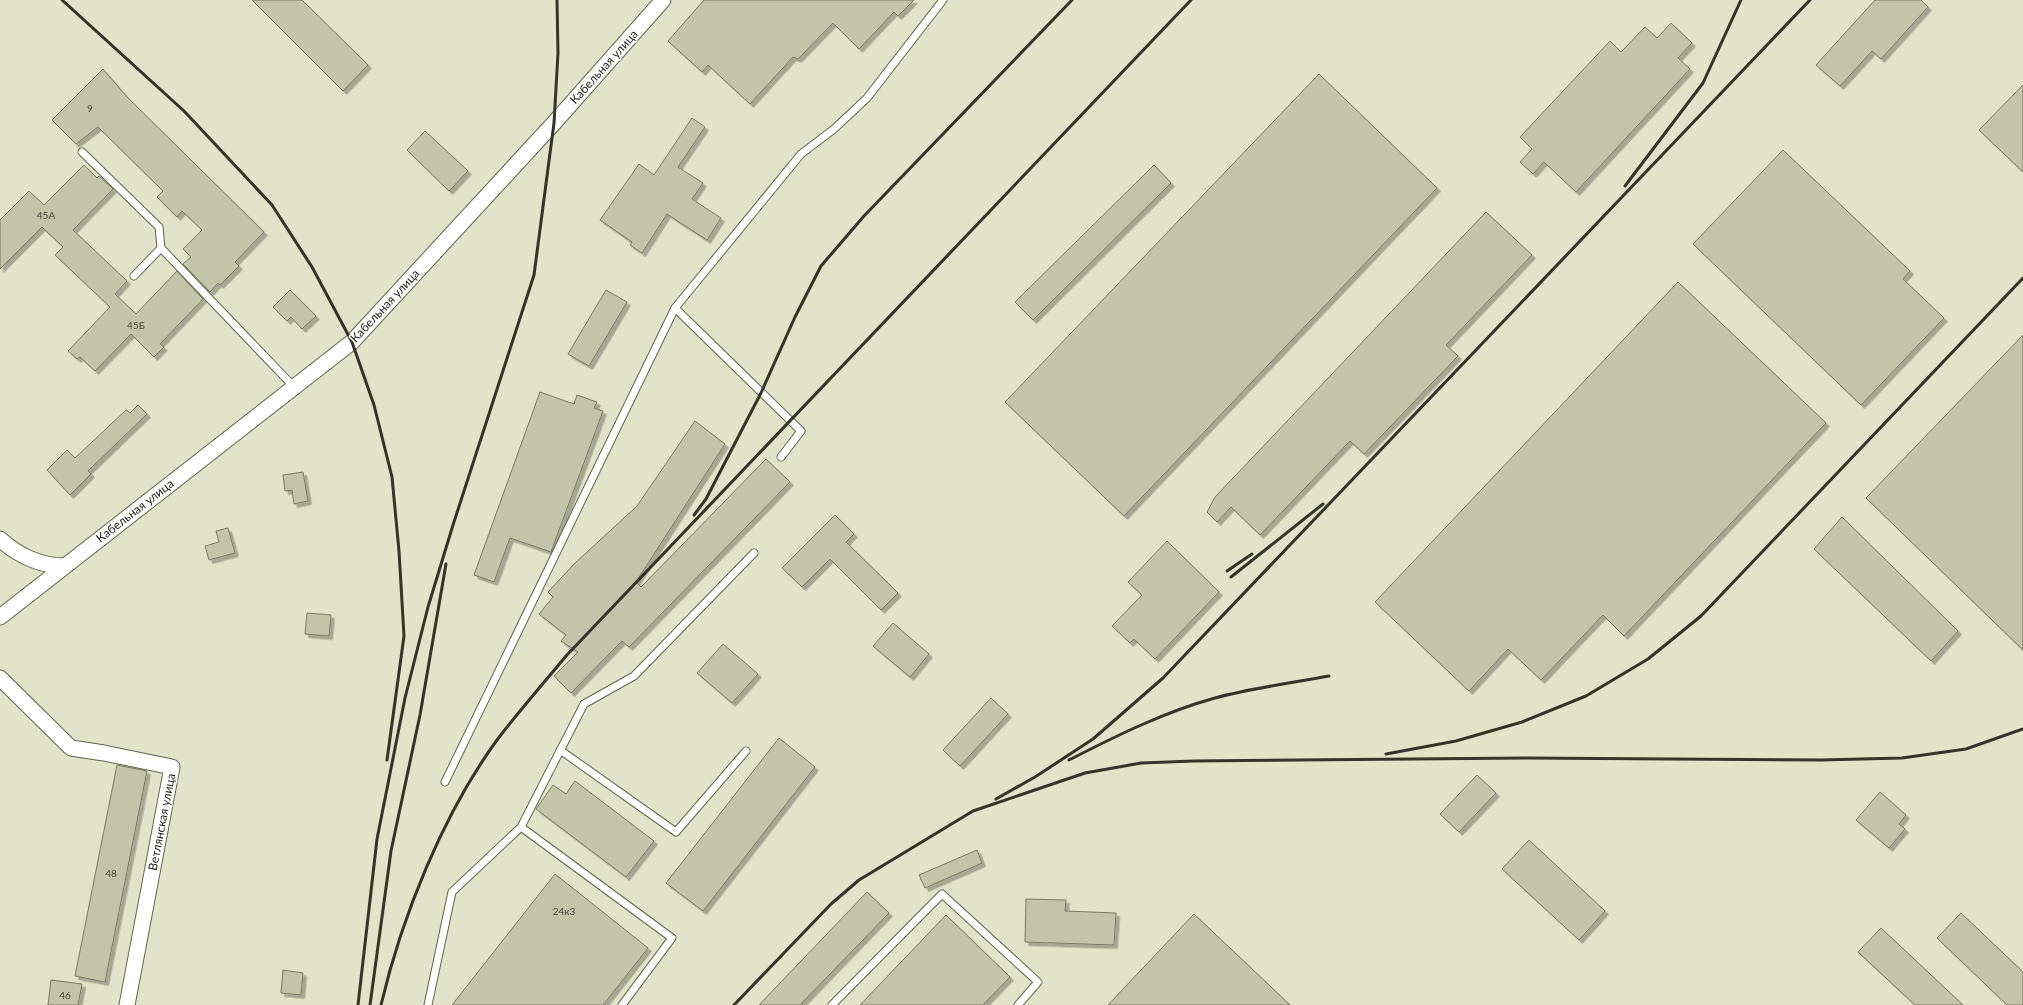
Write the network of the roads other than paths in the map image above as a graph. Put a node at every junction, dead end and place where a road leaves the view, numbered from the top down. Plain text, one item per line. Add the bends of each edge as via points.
1 (663, 0) edge
2 (943, 0) edge
3 (82, 152) dead end
4 (162, 248) junction
5 (134, 276) dead end
6 (675, 308) junction
7 (295, 388) junction
8 (781, 457) dead end
9 (0, 539) edge
10 (754, 553) dead end
11 (65, 566) junction
12 (0, 617) edge
13 (0, 678) edge
14 (560, 750) junction
15 (746, 751) dead end
16 (445, 782) dead end
17 (521, 827) junction
18 (127, 1005) edge
19 (428, 1005) edge
20 (622, 1005) edge
21 (832, 1005) edge
22 (1018, 1005) edge

1 - 7 street, Кабельная улица via 554,123 352,342
2 - 6 lane via 867,98 834,130 801,154
3 - 4 lane via 159,227
4 - 5 lane
4 - 7 lane
6 - 8 lane via 801,432
6 - 16 lane
7 - 11 street, Кабельная улица
9 - 11 street via 14,551 29,558 44,564
10 - 14 lane via 634,676 584,704
11 - 12 street, Кабельная улица
13 - 18 street, Ветлянская улица via 71,748 172,767
14 - 15 lane via 676,832
14 - 17 lane
17 - 19 lane via 452,892
17 - 20 lane via 672,938
21 - 22 lane via 942,894 1038,982

